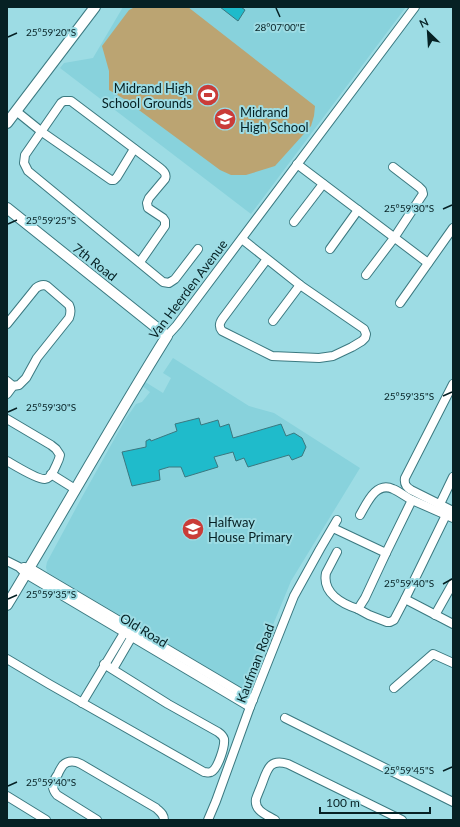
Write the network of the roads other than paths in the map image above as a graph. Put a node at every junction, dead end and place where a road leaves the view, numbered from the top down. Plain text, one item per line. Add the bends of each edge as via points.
1 (94, 7) edge
2 (415, 7) edge
3 (16, 111) junction
4 (7, 123) edge
5 (42, 132) junction
6 (134, 149) junction
7 (297, 164) junction
8 (393, 167) dead end
9 (323, 184) junction
10 (7, 208) edge
11 (358, 210) junction
12 (294, 222) dead end
13 (453, 228) edge
14 (394, 238) junction
15 (242, 239) junction
16 (330, 249) dead end
17 (198, 250) dead end
18 (267, 259) junction
19 (140, 262) junction
20 (428, 263) junction
21 (366, 275) dead end
22 (300, 285) junction
23 (400, 303) dead end
24 (273, 321) dead end
25 (7, 324) edge
26 (167, 336) junction
27 (10, 384) edge
28 (453, 384) edge
29 (7, 394) edge
30 (7, 420) edge
31 (7, 461) edge
32 (51, 474) junction
33 (453, 477) edge
34 (75, 489) junction
35 (412, 500) junction
36 (440, 504) junction
37 (453, 510) edge
38 (360, 515) dead end
39 (449, 517) edge
40 (337, 520) dead end
41 (333, 528) junction
42 (337, 552) dead end
43 (386, 552) junction
44 (7, 561) edge
45 (25, 569) junction
46 (453, 583) edge
47 (405, 599) junction
48 (7, 605) edge
49 (358, 609) junction
50 (435, 615) junction
51 (453, 624) edge
52 (126, 629) junction
53 (134, 634) junction
54 (7, 659) edge
55 (453, 663) edge
56 (104, 664) junction
57 (113, 669) junction
58 (394, 688) dead end
59 (82, 703) junction
60 (252, 704) junction
61 (284, 718) dead end
62 (7, 796) edge
63 (453, 802) edge
64 (46, 820) edge
65 (96, 820) edge
66 (164, 820) edge
67 (208, 820) edge
68 (275, 820) edge
69 (402, 820) edge

1 - 3 street
2 - 7 street, Van Heerden Avenue
3 - 4 street
3 - 5 street
5 - 6 street via 112,180 117,177
5 - 6 street via 61,103 71,101
5 - 19 street via 25,155 24,163 28,171
6 - 19 street via 160,168 166,177 146,203 148,208 163,218 165,226
7 - 9 street
7 - 15 street, Van Heerden Avenue
8 - 14 street via 419,187 423,194
9 - 11 street
9 - 12 street
10 - 26 street, 7th Road
11 - 14 street
11 - 16 street
13 - 20 street
14 - 20 street
14 - 21 street
15 - 18 street
15 - 26 street, Van Heerden Avenue
17 - 19 street via 169,283 163,282
18 - 22 street
18 - 22 street via 223,318 220,324 222,331 276,356 326,358 364,339 364,329
20 - 23 street
22 - 24 street
25 - 27 street via 41,285 47,286 70,308 69,318 37,358 26,378 19,385
26 - 34 street, Van Heerden Avenue
27 - 29 street
28 - 36 street via 404,482 408,489
30 - 32 street via 59,452 60,458
31 - 32 street via 40,478 46,479
32 - 34 street
33 - 36 street
34 - 45 street, Van Heerden Avenue
35 - 38 street via 394,489 382,487 374,493
35 - 39 street
35 - 43 street
36 - 37 street
39 - 47 street
40 - 41 street, Kaufman Road
41 - 43 street
41 - 60 street, Kaufman Road via 294,596
42 - 49 street via 325,577 327,588 336,599
43 - 49 street
44 - 45 street, Old Road
45 - 48 street, Van Heerden Avenue
45 - 52 street, Old Road
46 - 50 street
47 - 49 street via 394,620 388,622
47 - 50 street
50 - 51 street
52 - 53 street, Old Road
52 - 56 street
53 - 57 street
53 - 60 street, Old Road
54 - 59 street
55 - 58 street via 432,654
56 - 57 street
56 - 59 street
57 - 59 street via 220,734 224,745 213,771 204,772
60 - 67 street, Kaufman Road
61 - 63 street
62 - 64 street
65 - 66 street via 54,791 54,780 63,765 74,761 87,767 156,808 164,816
68 - 69 street via 261,812 255,804 268,768 276,762 288,764

